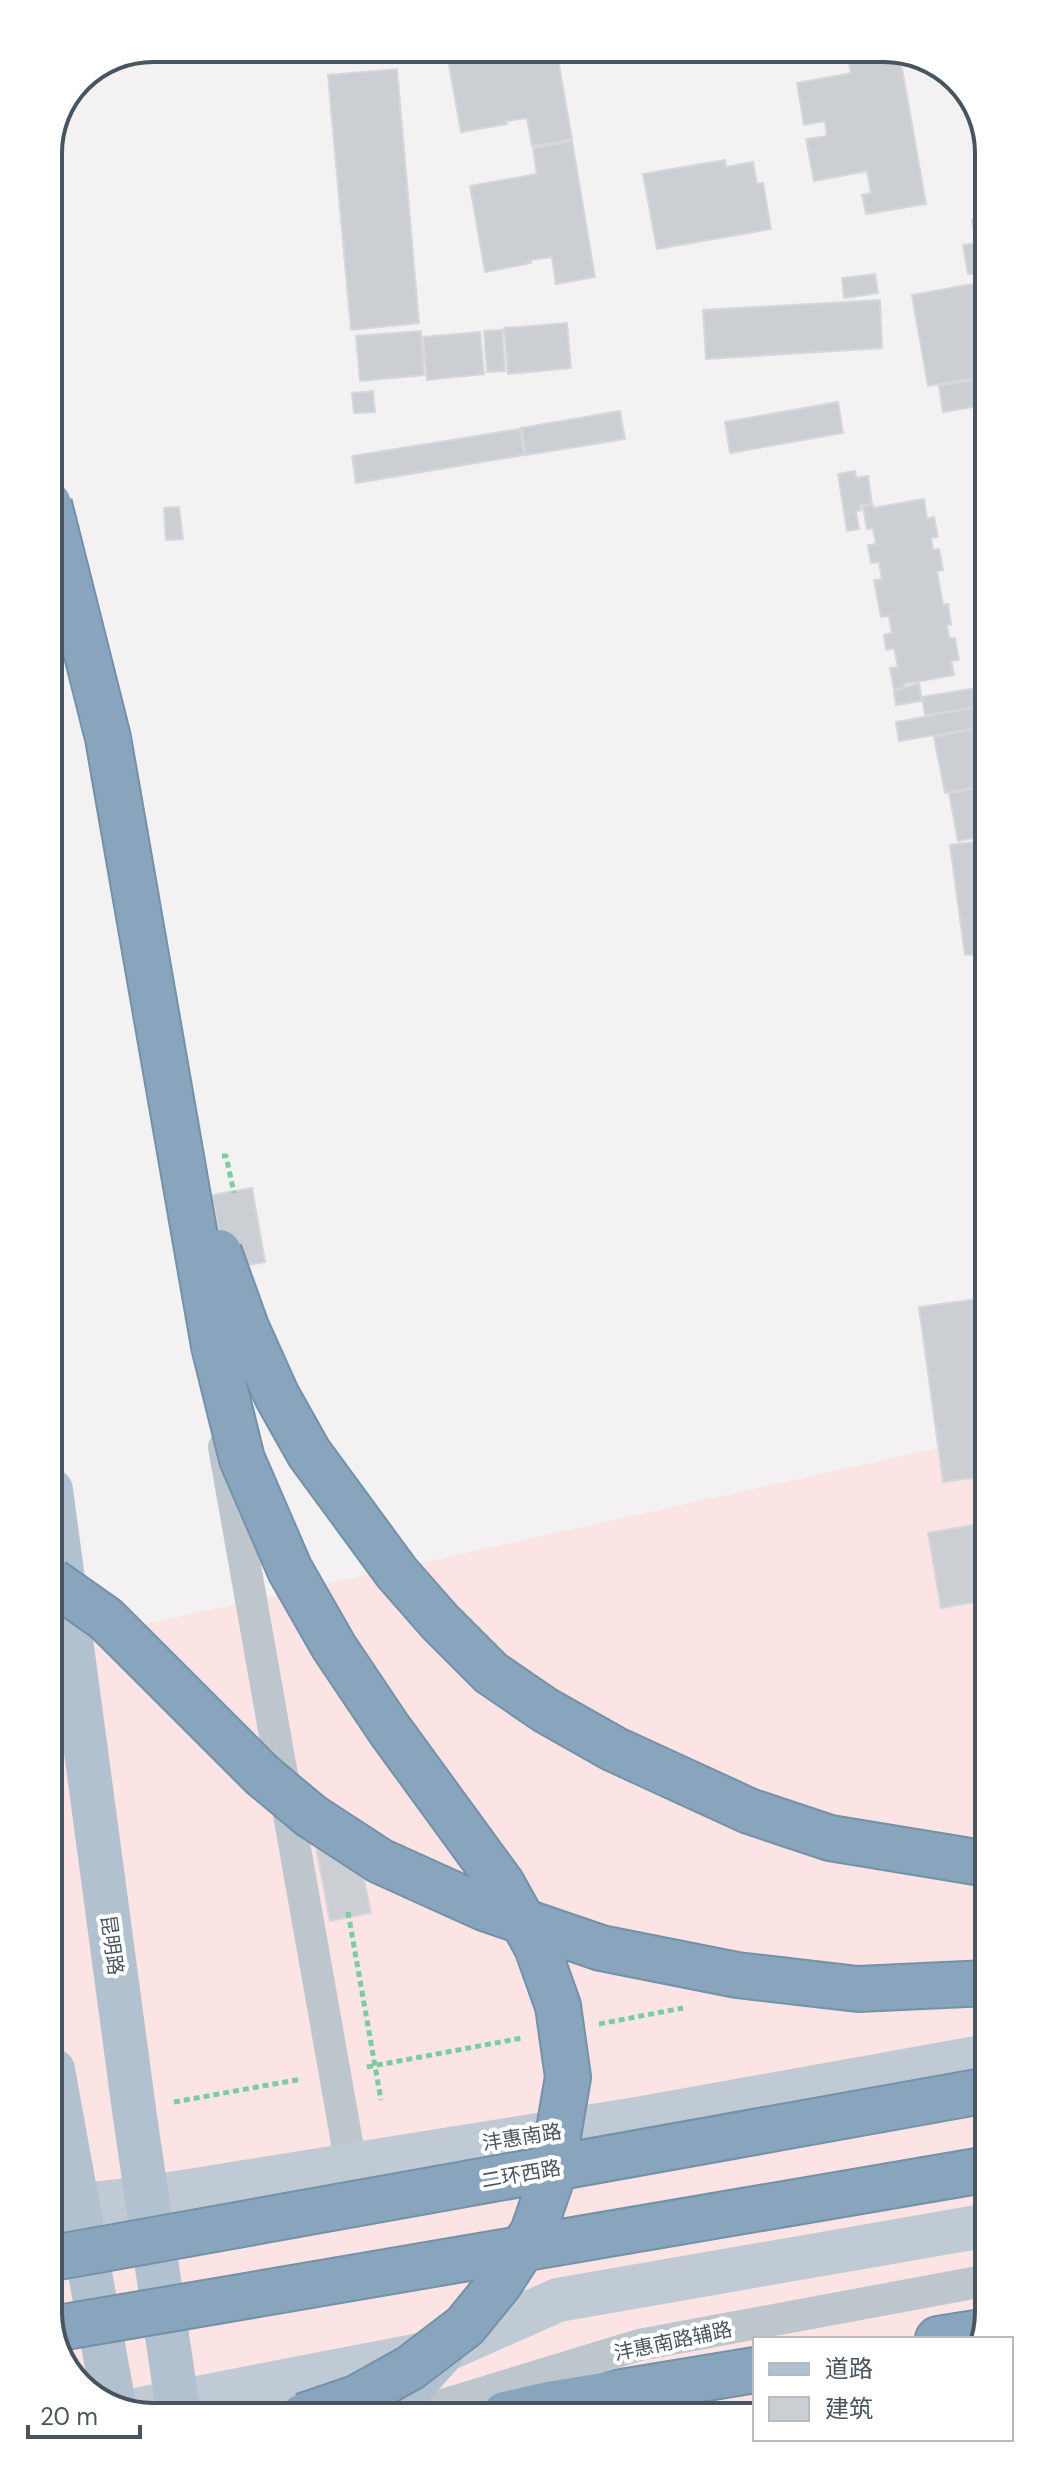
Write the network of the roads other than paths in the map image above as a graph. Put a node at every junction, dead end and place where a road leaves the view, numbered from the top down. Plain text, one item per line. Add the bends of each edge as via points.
1 (62, 554) edge
2 (62, 634) edge
3 (175, 1120) junction
4 (62, 1572) edge
5 (62, 1588) edge
6 (975, 1862) edge
7 (975, 1984) edge
8 (975, 2058) edge
9 (975, 2092) edge
10 (62, 2165) edge
11 (351, 2165) junction
12 (975, 2171) edge
13 (146, 2198) junction
14 (66, 2207) edge
15 (975, 2227) edge
16 (62, 2256) edge
17 (975, 2283) edge
18 (64, 2327) edge
19 (972, 2334) edge
20 (951, 2337) edge
21 (445, 2350) junction
22 (753, 2370) edge
23 (111, 2393) edge
24 (177, 2403) edge
25 (205, 2403) edge
26 (341, 2403) edge
27 (397, 2403) edge
28 (449, 2403) edge
29 (555, 2403) edge

1 - 3 highway, bridge via 108,738
2 - 11 street via 174,1166
3 - 6 highway, bridge via 246,1327 309,1453 397,1573 491,1673 614,1749 749,1811 830,1838
3 - 26 highway, bridge via 214,1346 242,1459 290,1570 334,1647 502,1884 537,1947 558,2006 568,2077 550,2183 533,2232 500,2283 465,2326 410,2368
4 - 13 main road, 昆明路
5 - 7 highway, bridge via 106,1619 262,1775 311,1816 380,1861 484,1908 601,1948 737,1975 858,1989
8 - 11 main road, 沣惠南路
9 - 16 highway, 二环西路, bridge
10 - 14 main road
11 - 13 main road, 沣惠南路
12 - 18 highway, bridge
13 - 14 main road, 沣惠南路
13 - 24 main road, 昆明路
14 - 23 main road
15 - 21 main road via 558,2300
17 - 28 street, 沣惠南路辅路 via 639,2345
19 - 20 highway
21 - 25 main road
21 - 27 main road
22 - 29 highway

